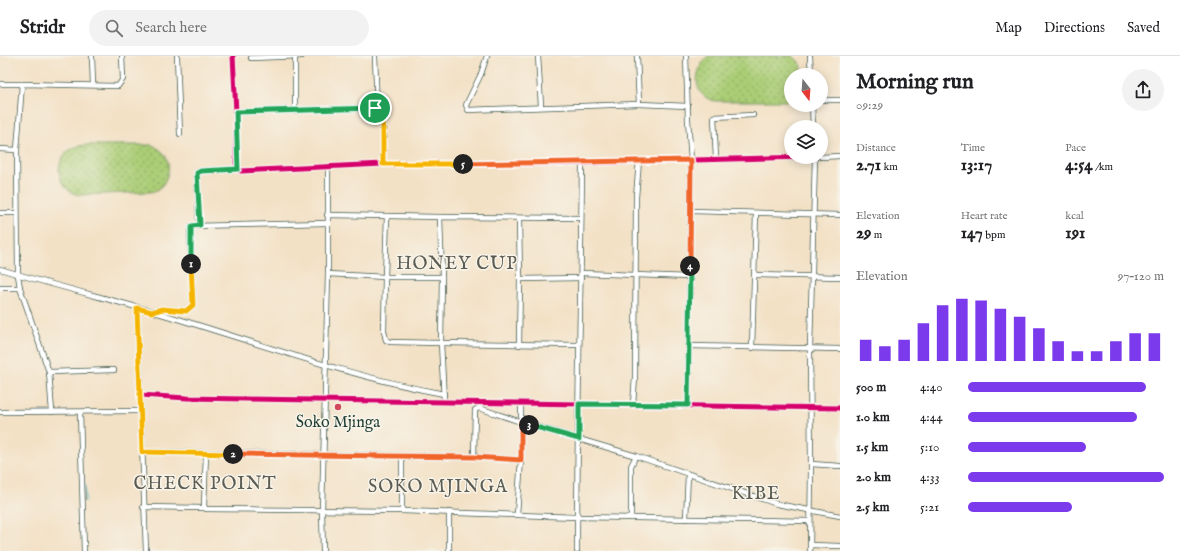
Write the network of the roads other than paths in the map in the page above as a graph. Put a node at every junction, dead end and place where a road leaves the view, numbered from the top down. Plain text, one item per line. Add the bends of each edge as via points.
1 (92, 56) edge
2 (122, 56) edge
3 (177, 56) edge
4 (233, 56) edge
5 (295, 56) edge
6 (302, 56) edge
7 (375, 56) edge
8 (487, 56) edge
9 (538, 56) edge
10 (637, 56) edge
11 (686, 56) edge
12 (810, 56) edge
13 (251, 58) dead end
14 (811, 68) edge
15 (0, 84) edge
16 (22, 84) junction
17 (93, 85) junction
18 (828, 100) edge
19 (840, 100) edge
20 (639, 104) junction
21 (541, 106) junction
22 (688, 106) junction
23 (377, 109) junction
24 (295, 111) junction
25 (236, 112) junction
26 (753, 115) dead end
27 (180, 134) dead end
28 (0, 149) edge
29 (17, 150) junction
30 (840, 156) edge
31 (784, 157) edge
32 (828, 157) edge
33 (716, 159) junction
34 (691, 160) junction
35 (639, 161) junction
36 (582, 162) junction
37 (383, 164) junction
38 (815, 164) edge
39 (328, 168) junction
40 (238, 169) junction
41 (691, 211) junction
42 (0, 213) edge
43 (16, 213) junction
44 (756, 213) junction
45 (327, 214) junction
46 (813, 214) junction
47 (840, 214) edge
48 (387, 216) junction
49 (440, 217) junction
50 (581, 218) junction
51 (519, 219) junction
52 (327, 223) junction
53 (200, 225) junction
54 (0, 269) edge
55 (328, 274) junction
56 (18, 275) junction
57 (635, 275) junction
58 (755, 275) junction
59 (581, 276) junction
60 (813, 276) junction
61 (385, 277) junction
62 (442, 277) junction
63 (690, 277) junction
64 (840, 278) edge
65 (520, 279) junction
66 (0, 288) edge
67 (20, 288) junction
68 (137, 308) junction
69 (152, 312) junction
70 (441, 343) junction
71 (519, 345) junction
72 (578, 345) junction
73 (689, 346) junction
74 (752, 348) junction
75 (810, 349) junction
76 (840, 349) edge
77 (326, 366) junction
78 (114, 370) dead end
79 (49, 372) junction
80 (444, 394) junction
81 (140, 395) junction
82 (324, 400) junction
83 (444, 401) junction
84 (521, 402) junction
85 (579, 404) junction
86 (632, 404) junction
87 (688, 405) junction
88 (810, 407) junction
89 (840, 408) edge
90 (0, 412) edge
91 (52, 412) junction
92 (80, 412) junction
93 (140, 412) junction
94 (521, 422) junction
95 (579, 439) junction
96 (142, 452) junction
97 (206, 454) junction
98 (324, 455) junction
99 (636, 456) junction
100 (402, 457) junction
101 (474, 457) junction
102 (521, 460) junction
103 (811, 464) junction
104 (840, 466) edge
105 (688, 474) junction
106 (144, 507) junction
107 (204, 508) junction
108 (322, 511) junction
109 (402, 511) junction
110 (810, 511) junction
111 (449, 512) junction
112 (517, 514) junction
113 (840, 516) edge
114 (577, 517) junction
115 (631, 518) junction
116 (686, 519) junction
117 (810, 520) junction
118 (810, 545) junction
119 (840, 546) edge
120 (84, 551) edge
121 (146, 551) edge
122 (323, 551) edge
123 (449, 551) edge
124 (577, 551) edge
125 (810, 551) edge

1 - 17 street
2 - 17 street via 122,83 115,87
3 - 27 street
4 - 25 street
5 - 6 street
5 - 13 street
5 - 24 street
7 - 23 street
8 - 21 street via 466,108 472,110
9 - 21 street
10 - 20 street
11 - 22 street
12 - 14 street
15 - 16 street
16 - 17 street
16 - 29 street
18 - 19 street
20 - 21 street
20 - 22 street
22 - 34 street
23 - 24 street
23 - 37 street via 383,122
24 - 25 street
25 - 40 street
26 - 33 street via 714,117
28 - 29 street
29 - 43 street
30 - 32 street
31 - 33 street
33 - 34 street
34 - 35 street
34 - 41 street
35 - 36 street
35 - 57 street
36 - 37 street
36 - 50 street
37 - 39 street
38 - 46 street
39 - 40 street
39 - 45 street
40 - 53 street via 197,173
41 - 44 street
41 - 63 street
42 - 43 street
43 - 56 street
44 - 46 street
44 - 58 street
45 - 48 street
45 - 52 street
46 - 47 street
46 - 60 street
48 - 49 street
48 - 61 street
49 - 51 street
49 - 62 street
50 - 51 street
50 - 59 street
51 - 65 street
52 - 53 street
52 - 55 street
53 - 69 street via 192,226 190,232 193,305 186,311 162,309
54 - 56 street
55 - 61 street
55 - 77 street
56 - 67 street
56 - 68 street
57 - 59 street
57 - 63 street
57 - 86 street via 635,378
58 - 60 street
58 - 74 street
59 - 65 street
59 - 72 street
60 - 64 street
60 - 75 street
61 - 62 street
61 - 70 street via 386,340 394,343
62 - 70 street
63 - 73 street
65 - 71 street
66 - 67 street
67 - 79 street
68 - 69 street
68 - 81 street
69 - 77 street
70 - 71 street
70 - 80 street
71 - 72 street
72 - 85 street
73 - 74 street
73 - 87 street
74 - 75 street
75 - 76 street
75 - 88 street
77 - 80 street
77 - 82 street
78 - 79 street
79 - 91 street
80 - 83 street
81 - 82 street via 175,398
81 - 93 street
82 - 83 street
82 - 98 street
83 - 84 street
84 - 85 street
84 - 94 street
85 - 86 street
85 - 95 street
86 - 87 street
87 - 88 street
88 - 89 street
88 - 103 street
90 - 91 street
91 - 92 street
92 - 93 street
92 - 120 street
93 - 96 street
94 - 95 street
94 - 101 street via 479,408 474,410
94 - 102 street
95 - 99 street
95 - 114 street
96 - 97 street
96 - 106 street
97 - 98 street
97 - 107 street
98 - 100 street
98 - 108 street
99 - 105 street
99 - 115 street via 632,466
100 - 101 street
100 - 109 street
101 - 102 street
102 - 112 street
103 - 104 street
103 - 110 street
105 - 110 street via 777,504
105 - 116 street
106 - 107 street
106 - 121 street
107 - 108 street
108 - 109 street
108 - 122 street
109 - 111 street
110 - 113 street
110 - 117 street
111 - 112 street
111 - 123 street
112 - 114 street
114 - 115 street
114 - 124 street
115 - 116 street
116 - 117 street
117 - 118 street
118 - 119 street
118 - 125 street

